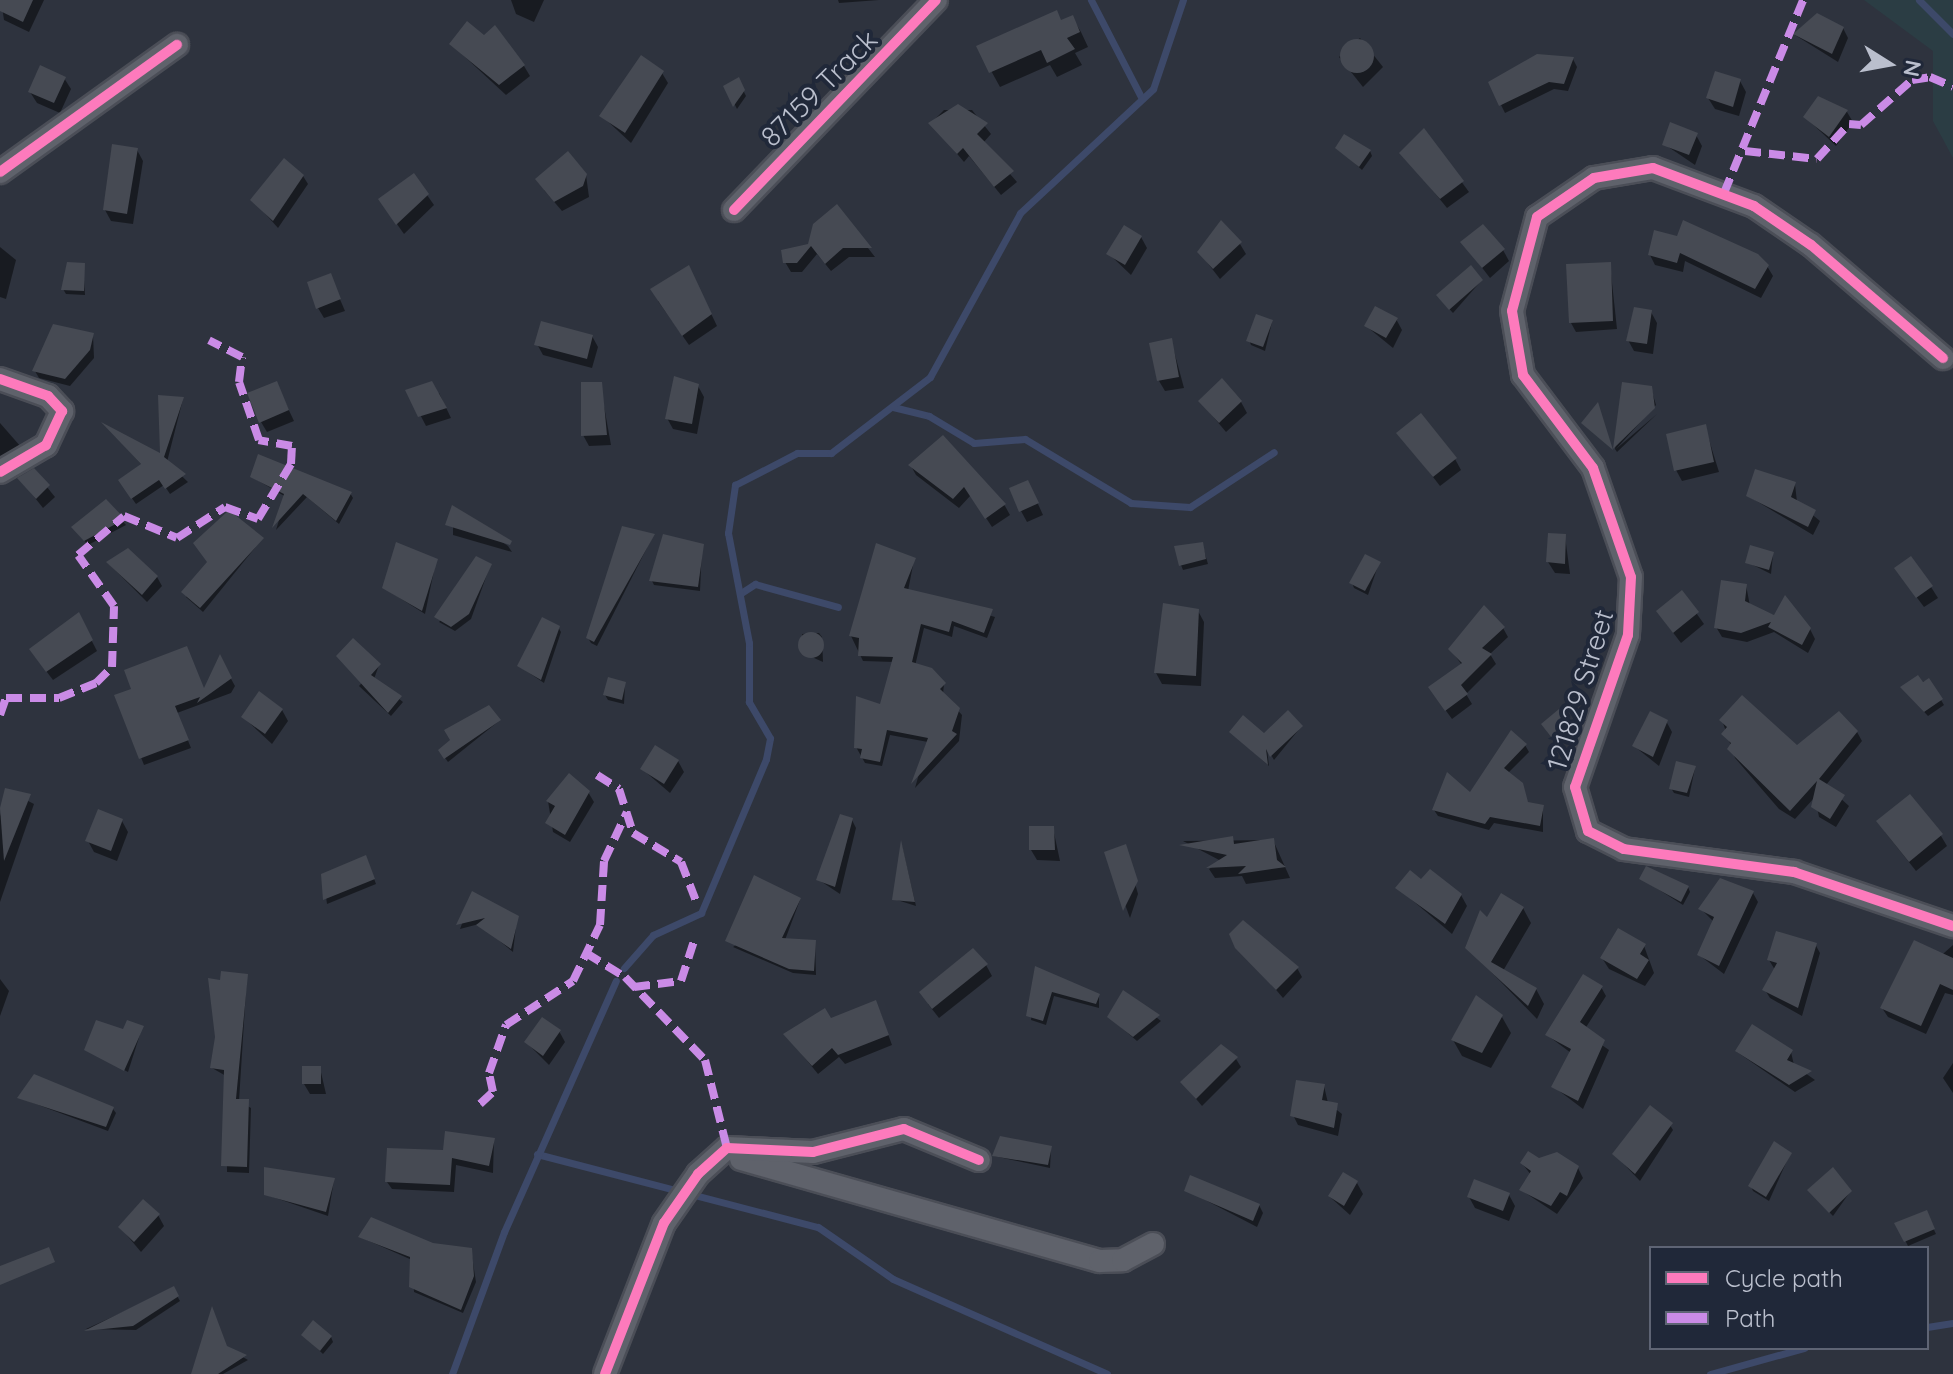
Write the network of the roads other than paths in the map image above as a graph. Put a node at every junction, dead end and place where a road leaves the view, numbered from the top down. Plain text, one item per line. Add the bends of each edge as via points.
1 (936, 0) edge
2 (177, 45) dead end
3 (0, 172) edge
4 (734, 210) dead end
5 (1943, 358) dead end
6 (0, 379) edge
7 (0, 472) edge
8 (1953, 926) edge
9 (721, 1153) junction
10 (979, 1160) dead end
11 (1153, 1244) dead end
12 (605, 1374) edge

1 - 4 street, 87159 Track
2 - 3 street
5 - 8 street, 121829 Street via 1811,245 1754,206 1653,168 1594,178 1537,217 1512,311 1523,375 1593,468 1631,577 1628,635 1575,787 1588,831 1624,849 1794,872
6 - 7 street via 48,396 62,417 46,445
9 - 10 street via 813,1152 904,1129
9 - 11 street via 1100,1261 1123,1260
9 - 12 street via 664,1223

